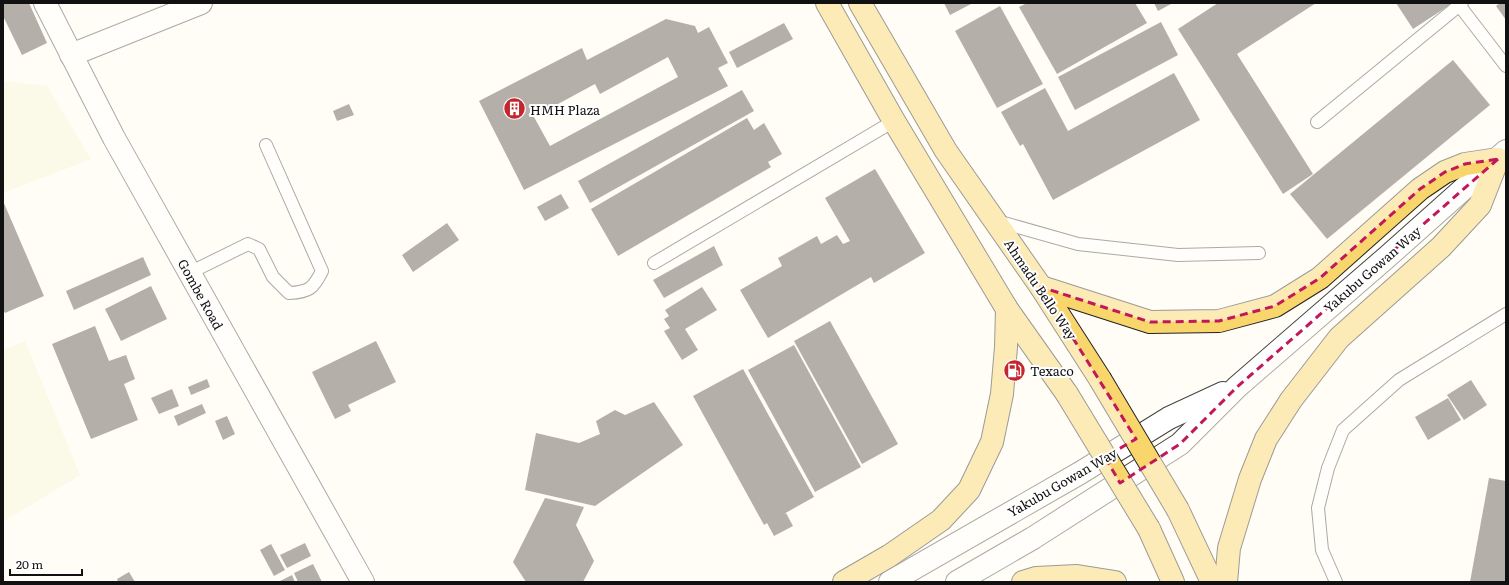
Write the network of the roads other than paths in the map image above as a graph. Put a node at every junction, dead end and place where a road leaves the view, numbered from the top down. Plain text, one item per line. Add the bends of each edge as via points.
1 (45, 3) edge
2 (201, 3) edge
3 (827, 3) edge
4 (860, 3) edge
5 (1461, 4) edge
6 (71, 55) junction
7 (1506, 66) edge
8 (894, 121) junction
9 (1317, 122) dead end
10 (266, 145) dead end
11 (1502, 155) edge
12 (995, 221) junction
13 (1259, 253) dead end
14 (654, 264) dead end
15 (189, 273) junction
16 (1041, 288) junction
17 (1007, 309) junction
18 (1506, 314) edge
19 (1237, 387) junction
20 (363, 582) edge
21 (844, 582) edge
22 (890, 582) edge
23 (957, 582) edge
24 (1023, 582) edge
25 (1115, 582) edge
26 (1173, 582) edge
27 (1212, 582) edge
28 (1226, 582) edge
29 (1336, 582) edge

1 - 6 street, Gombe Road
2 - 6 street
3 - 8 main road
4 - 12 main road, Ahmadu Bello Way via 946,151
5 - 7 lane
5 - 9 lane
6 - 15 street, Gombe Road
8 - 14 lane
8 - 17 main road
10 - 15 lane via 322,272 315,286 301,293 289,293 273,277 259,249 248,244
11 - 16 main road via 1445,172 1420,189 1320,278 1275,306 1219,321 1150,322
11 - 19 street, Yakubu Gowan Way
11 - 28 main road via 1480,205 1441,247 1340,338 1291,400 1266,439 1250,479 1229,548
12 - 13 lane via 1078,244 1178,255
12 - 16 main road, Ahmadu Bello Way
15 - 20 street, Gombe Road
16 - 27 main road, Ahmadu Bello Way, bridge via 1100,379 1178,510
17 - 21 main road via 1002,394 994,436 969,490 941,520 889,556
17 - 26 main road, bridge via 1067,394 1148,529
18 - 29 lane via 1399,380 1343,430 1328,468 1318,508 1322,550
19 - 22 street, Yakubu Gowan Way via 1169,418
19 - 23 street, Yakubu Gowan Way via 1180,444 1033,538
24 - 25 main road via 1036,578 1077,576

